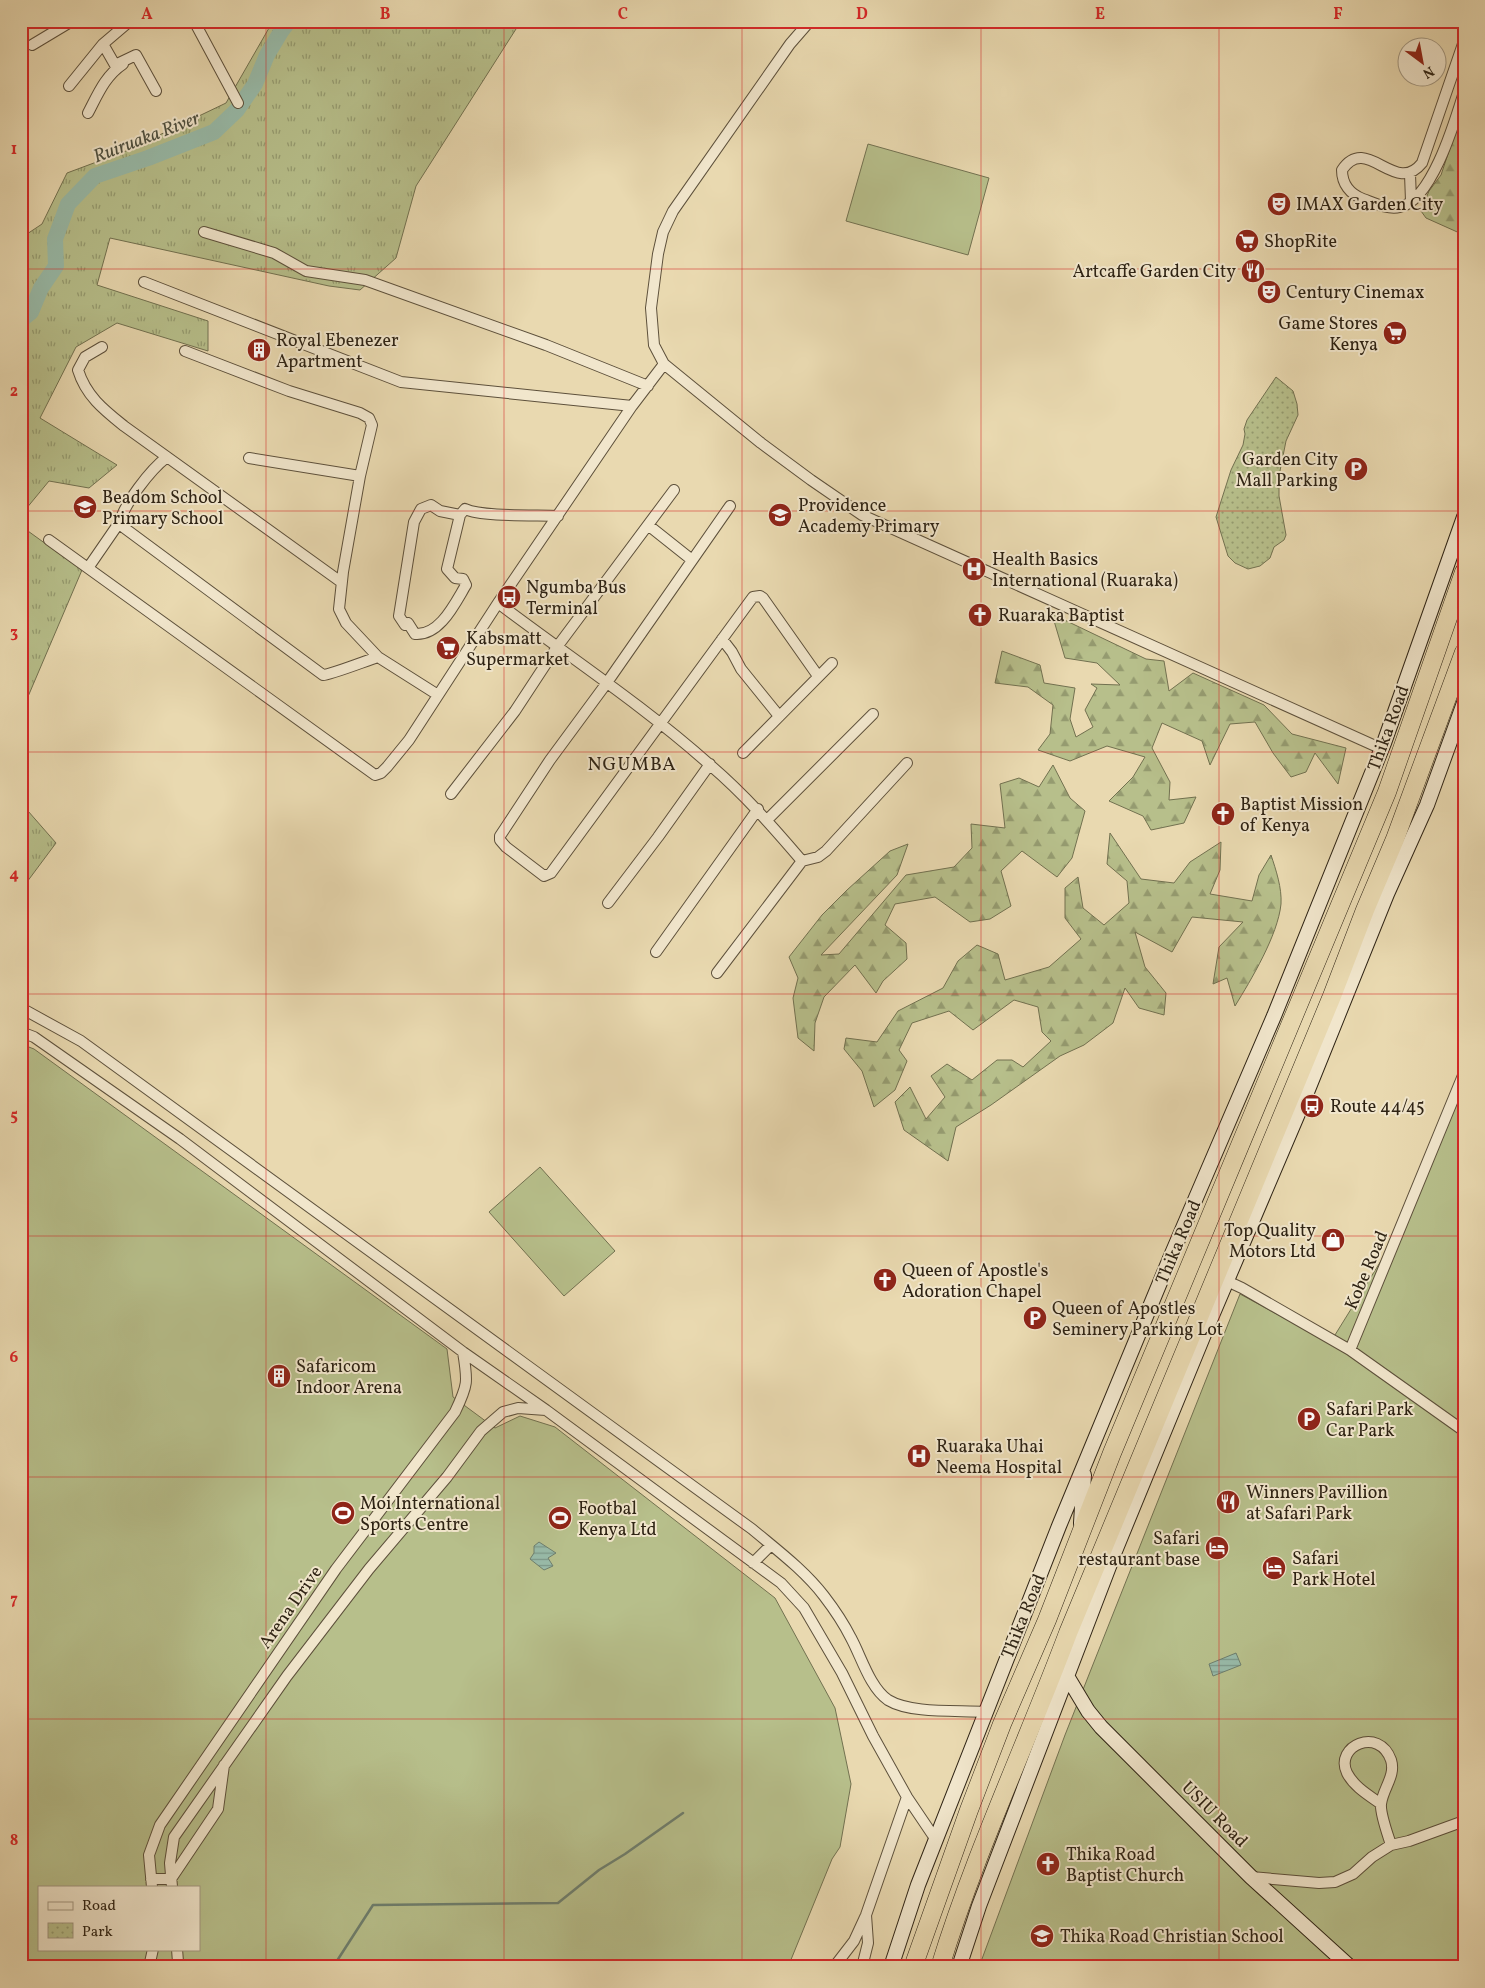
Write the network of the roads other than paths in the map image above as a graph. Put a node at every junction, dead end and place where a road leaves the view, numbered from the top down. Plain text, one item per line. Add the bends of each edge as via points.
1 (72, 21) edge
2 (130, 21) edge
3 (194, 21) edge
4 (810, 21) edge
5 (1464, 41) edge
6 (103, 44) junction
7 (32, 45) dead end
8 (136, 56) junction
9 (69, 86) dead end
10 (1448, 88) junction
11 (156, 91) dead end
12 (1464, 92) edge
13 (238, 103) dead end
14 (88, 112) dead end
15 (1410, 174) junction
16 (1411, 201) junction
17 (204, 232) dead end
18 (144, 282) dead end
19 (102, 347) dead end
20 (184, 351) dead end
21 (664, 364) junction
22 (648, 386) junction
23 (632, 406) junction
24 (167, 457) junction
25 (249, 458) dead end
26 (360, 476) junction
27 (674, 490) dead end
28 (730, 506) dead end
29 (460, 515) junction
30 (558, 516) junction
31 (1464, 517) edge
32 (118, 523) junction
33 (648, 525) junction
34 (49, 540) dead end
35 (692, 560) junction
36 (88, 568) junction
37 (1464, 572) edge
38 (342, 582) junction
39 (498, 603) junction
40 (722, 638) junction
41 (557, 647) junction
42 (1464, 652) edge
43 (378, 658) junction
44 (832, 663) dead end
45 (818, 676) junction
46 (606, 684) junction
47 (438, 695) junction
48 (1464, 703) edge
49 (873, 714) dead end
50 (779, 716) junction
51 (660, 723) junction
52 (1382, 750) junction
53 (743, 753) dead end
54 (907, 763) dead end
55 (710, 764) junction
56 (451, 794) dead end
57 (758, 810) junction
58 (767, 820) junction
59 (802, 861) junction
60 (608, 903) dead end
61 (656, 952) dead end
62 (1342, 971) junction
63 (717, 973) dead end
64 (21, 1008) edge
65 (1342, 1008) junction
66 (21, 1032) edge
67 (1464, 1073) edge
68 (1227, 1281) junction
69 (1350, 1350) junction
70 (463, 1352) junction
71 (546, 1410) junction
72 (1464, 1431) edge
73 (1085, 1465) junction
74 (1080, 1534) junction
75 (770, 1545) junction
76 (753, 1563) junction
77 (1067, 1676) junction
78 (986, 1712) junction
79 (224, 1764) junction
80 (907, 1797) junction
81 (1381, 1804) junction
82 (1464, 1820) edge
83 (936, 1840) junction
84 (1391, 1845) junction
85 (1251, 1877) junction
86 (151, 1883) edge
87 (171, 1883) edge
88 (866, 1915) junction
89 (153, 1950) edge
90 (177, 1950) edge
91 (149, 1967) edge
92 (176, 1967) edge
93 (834, 1967) edge
94 (862, 1967) edge
95 (891, 1967) edge
96 (913, 1967) edge
97 (940, 1967) edge
98 (959, 1967) edge
99 (1350, 1967) edge

1 - 7 street
2 - 6 street
3 - 13 street
4 - 21 street via 790,44 673,211 663,232 651,308 654,345
5 - 10 street
6 - 8 street via 116,65
6 - 9 street
8 - 11 street
8 - 14 street via 112,72
10 - 12 street
10 - 15 street via 1422,163
12 - 16 street via 1433,176
15 - 16 street
15 - 16 street via 1402,174 1368,158 1357,158 1342,170 1345,184 1357,196 1396,208
17 - 22 street via 274,253 306,271 365,280 546,345
18 - 23 street via 401,382
19 - 24 street via 85,357 78,370 89,396
20 - 26 street via 369,418 372,425
21 - 22 street
21 - 52 street via 761,443 862,515
22 - 23 street
23 - 30 street
24 - 32 street via 140,485
24 - 38 street
25 - 26 street
26 - 38 street
27 - 33 street
28 - 35 street
29 - 29 street via 440,511 431,505 422,509 414,522 400,616 415,634 438,625 466,585 463,579 455,578 447,569
29 - 30 street via 465,509 485,514
30 - 39 street
31 - 52 main road, Thika Road
32 - 36 street
32 - 43 street via 323,674
33 - 35 street
33 - 41 street
34 - 36 street
35 - 46 street
36 - 47 street via 375,774 387,768
37 - 74 highway, Thika Road via 1387,792
38 - 43 street via 339,605 343,618
39 - 41 street
39 - 47 street
40 - 45 street via 753,596 760,596
40 - 50 street via 746,676
40 - 51 street
41 - 46 street
41 - 56 street via 515,711
42 - 62 highway
43 - 47 street
44 - 45 street
45 - 50 street
46 - 51 street
46 - 51 street via 500,836 506,847 544,876 551,873
48 - 65 main road via 1427,805
49 - 58 street
50 - 53 street
51 - 55 street
52 - 73 main road, Thika Road
54 - 59 street via 826,851
55 - 57 street
55 - 60 street
57 - 58 street
57 - 61 street
58 - 59 street
59 - 63 street
62 - 65 highway
62 - 97 highway via 991,1824
64 - 75 street via 81,1041
65 - 68 main road
66 - 70 street via 34,1037 180,1139
67 - 69 street, Kobe Road
68 - 69 street
68 - 77 main road
69 - 72 street
70 - 71 street
70 - 86 street, Arena Drive via 466,1389 454,1412 336,1569 160,1825 149,1855
71 - 76 street
71 - 79 street via 518,1408 504,1412 481,1431 447,1477 369,1569
73 - 74 main road
73 - 78 main road, Thika Road
74 - 96 highway, Thika Road via 969,1810
75 - 76 street
75 - 78 street via 799,1567 824,1596 851,1637 879,1692 887,1699 921,1708
76 - 80 street via 781,1583 804,1608
77 - 85 main road, USIU Road via 1101,1727
77 - 98 main road
78 - 83 main road, Thika Road
79 - 87 street via 218,1809
79 - 87 street via 174,1836
80 - 83 street
80 - 88 street
81 - 81 street via 1358,1787 1346,1772 1345,1758 1349,1750 1368,1741 1386,1750 1393,1769
81 - 84 street
82 - 84 street
83 - 95 main road, Thika Road
84 - 85 street via 1353,1874 1335,1882
85 - 99 main road, USIU Road
86 - 87 street
88 - 93 street via 854,1941
88 - 94 street via 868,1943
89 - 91 street
90 - 92 street

